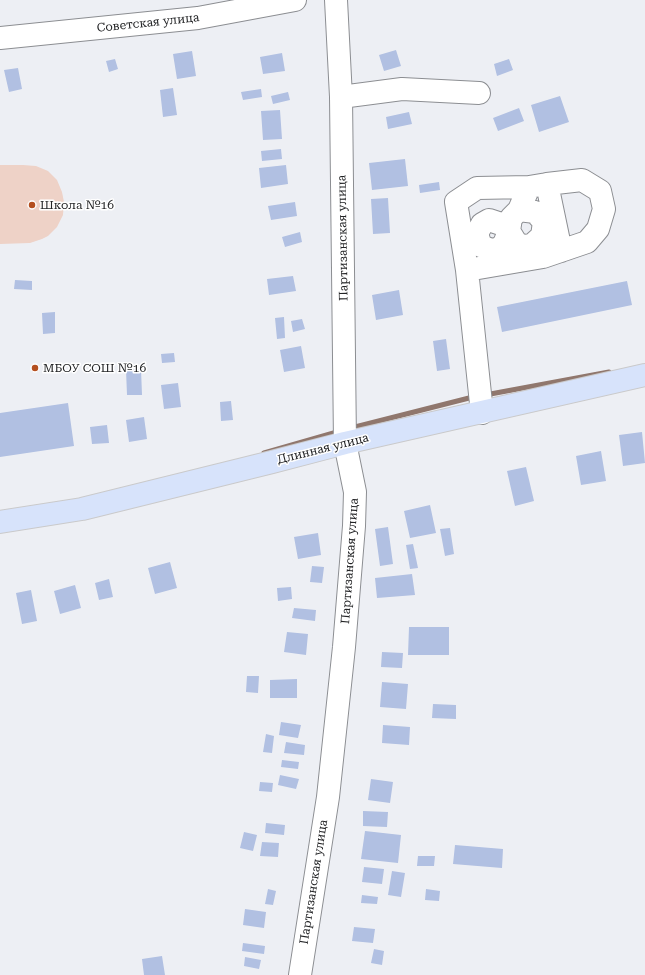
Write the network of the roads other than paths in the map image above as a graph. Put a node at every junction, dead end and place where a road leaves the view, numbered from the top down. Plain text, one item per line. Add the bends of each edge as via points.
1 (295, 0) edge
2 (336, 0) edge
3 (0, 38) edge
4 (479, 93) dead end
5 (341, 97) junction
6 (538, 186) junction
7 (519, 210) junction
8 (561, 251) junction
9 (467, 270) junction
10 (645, 375) edge
11 (482, 413) junction
12 (345, 443) junction
13 (0, 522) edge
14 (300, 975) edge

1 - 3 street, Советская улица via 198,18
2 - 5 street, Партизанская улица
4 - 5 street via 402,89
5 - 12 street, Партизанская улица
6 - 7 street
6 - 8 street
6 - 8 street via 582,180 600,191 604,209 598,229 586,242
6 - 9 street via 477,188 456,202
7 - 7 street via 535,212 544,222 542,236 532,245 517,244 509,231 511,218
8 - 9 street via 543,257
9 - 11 street
10 - 11 main road, Длинная улица
11 - 12 main road, Длинная улица
12 - 13 main road, Длинная улица via 82,508
12 - 14 street, Партизанская улица via 355,492 346,632 328,797

